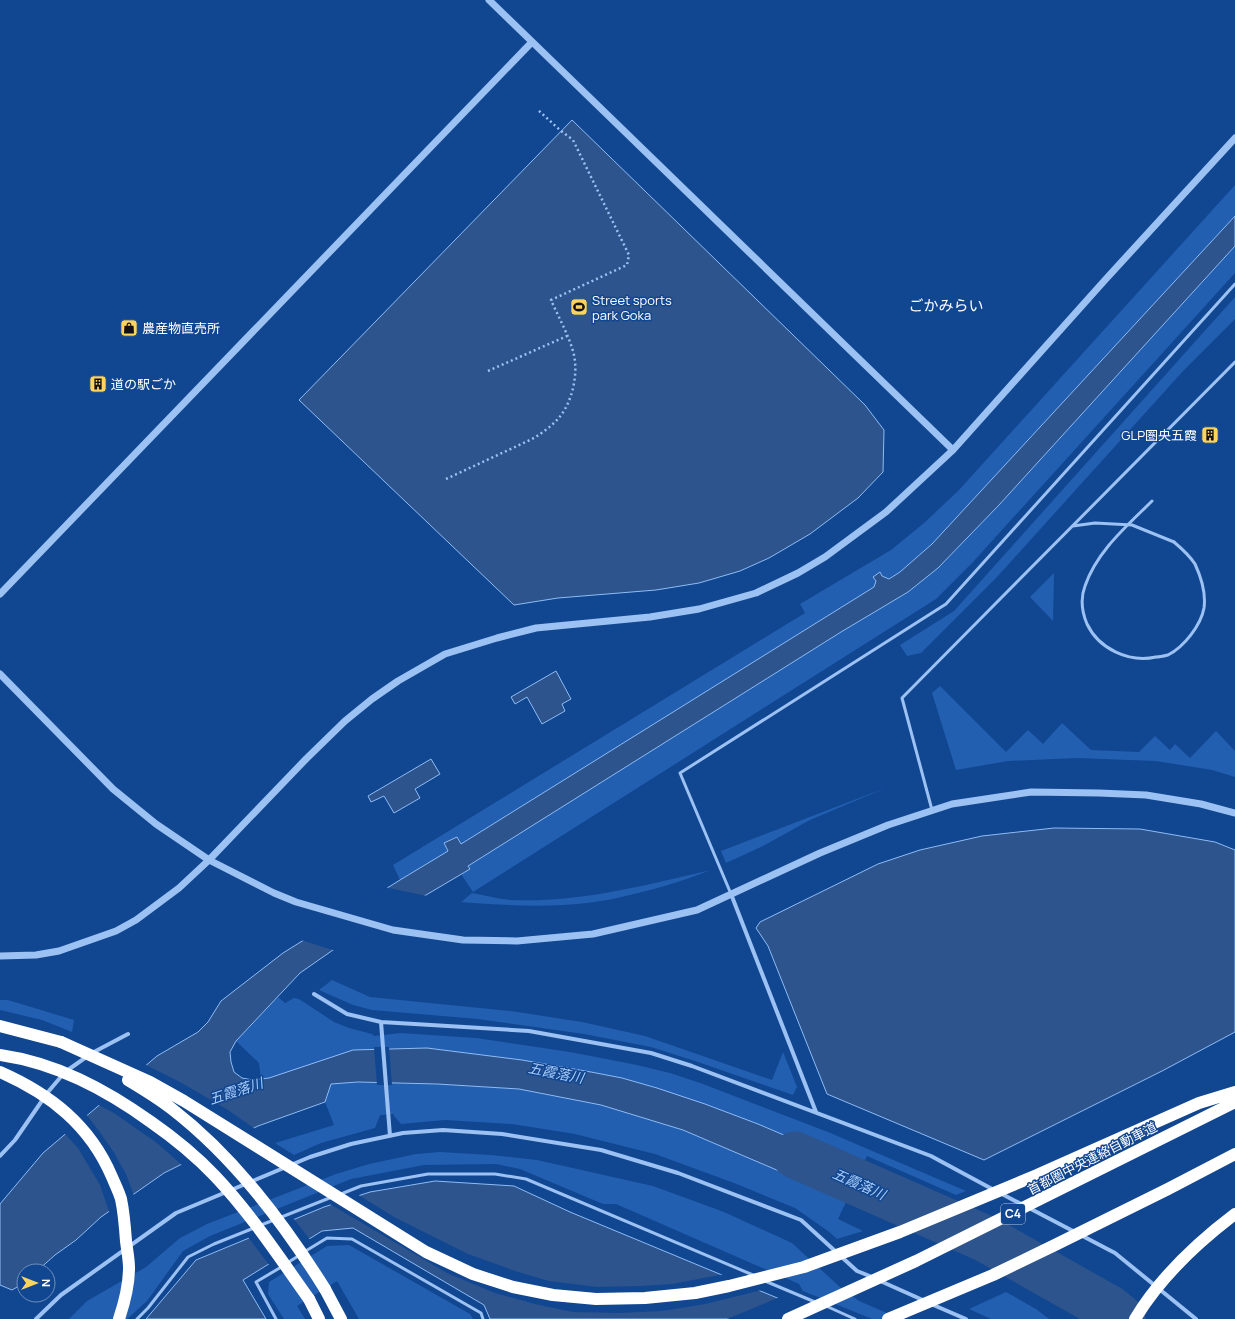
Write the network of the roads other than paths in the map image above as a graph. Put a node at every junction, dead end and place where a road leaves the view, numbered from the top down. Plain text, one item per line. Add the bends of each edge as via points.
1 (489, 0) edge
2 (532, 42) junction
3 (1235, 138) edge
4 (1235, 284) edge
5 (1235, 362) edge
6 (953, 450) junction
7 (1152, 501) dead end
8 (1073, 526) junction
9 (0, 594) edge
10 (0, 674) edge
11 (932, 810) junction
12 (1235, 813) edge
13 (209, 860) junction
14 (731, 894) junction
15 (0, 956) edge
16 (314, 994) dead end
17 (381, 1022) junction
18 (0, 1026) edge
19 (128, 1034) dead end
20 (61, 1042) junction
21 (0, 1055) edge
22 (0, 1072) edge
23 (1235, 1092) edge
24 (1235, 1102) edge
25 (816, 1112) junction
26 (390, 1136) junction
27 (1235, 1154) edge
28 (0, 1156) edge
29 (1235, 1214) edge
30 (36, 1319) edge
31 (119, 1319) edge
32 (136, 1319) edge
33 (276, 1319) edge
34 (319, 1319) edge
35 (341, 1319) edge
36 (483, 1319) edge
37 (788, 1319) edge
38 (855, 1319) edge
39 (888, 1319) edge
40 (966, 1319) edge
41 (1135, 1319) edge
42 (1196, 1319) edge

1 - 2 street
2 - 6 street
2 - 9 street
3 - 6 street
4 - 14 lane via 946,604 680,773
5 - 8 lane
6 - 13 street via 886,512 825,557 756,593 699,609 657,616 536,628 445,654 391,686 345,722
7 - 8 lane, bridge via 1113,540 1092,569 1084,587 1081,603 1084,618 1091,632 1108,649 1128,658 1148,659 1167,655 1183,644 1196,628 1204,608 1203,587 1194,563 1174,542 1132,525 1094,523
8 - 11 lane via 902,698
10 - 13 street via 113,789 156,824
11 - 12 street via 952,804 1031,792 1146,795 1201,804
11 - 14 street via 860,836
13 - 14 street via 274,893 313,907 393,930 463,940 509,941 593,934 697,910
13 - 15 street via 150,911 116,931 59,951 36,955
14 - 25 street
16 - 17 street via 347,1014
17 - 25 street via 529,1031 651,1053
17 - 26 street
18 - 20 highway
19 - 28 street via 92,1053 66,1072
20 - 23 highway, bridge via 150,1082 184,1101 426,1252 473,1274 513,1287 553,1295 596,1299 645,1298 695,1292 804,1267 900,1232 1037,1176 1199,1103
20 - 35 highway, bridge via 140,1087 198,1130 234,1166 263,1201 303,1254
21 - 34 highway, bridge via 18,1058 77,1077 125,1103 169,1134 194,1155 234,1198 268,1240 309,1299
22 - 31 highway, bridge via 39,1092 64,1109 106,1162 121,1198 127,1242 129,1270
24 - 37 highway, 首都圏中央連絡自動車道 / C4, bridge via 916,1261
25 - 42 street via 931,1156 1115,1253
26 - 30 street via 351,1144 310,1157 176,1213 61,1295
26 - 40 street via 443,1130 502,1134 601,1150 678,1173 801,1220 857,1271
27 - 39 highway, bridge via 1050,1248
29 - 41 highway, bridge via 1207,1235 1168,1276
32 - 38 lane via 188,1258 214,1244 361,1186 428,1174 496,1174 526,1179
33 - 36 lane via 256,1282 327,1238 352,1240 481,1313

